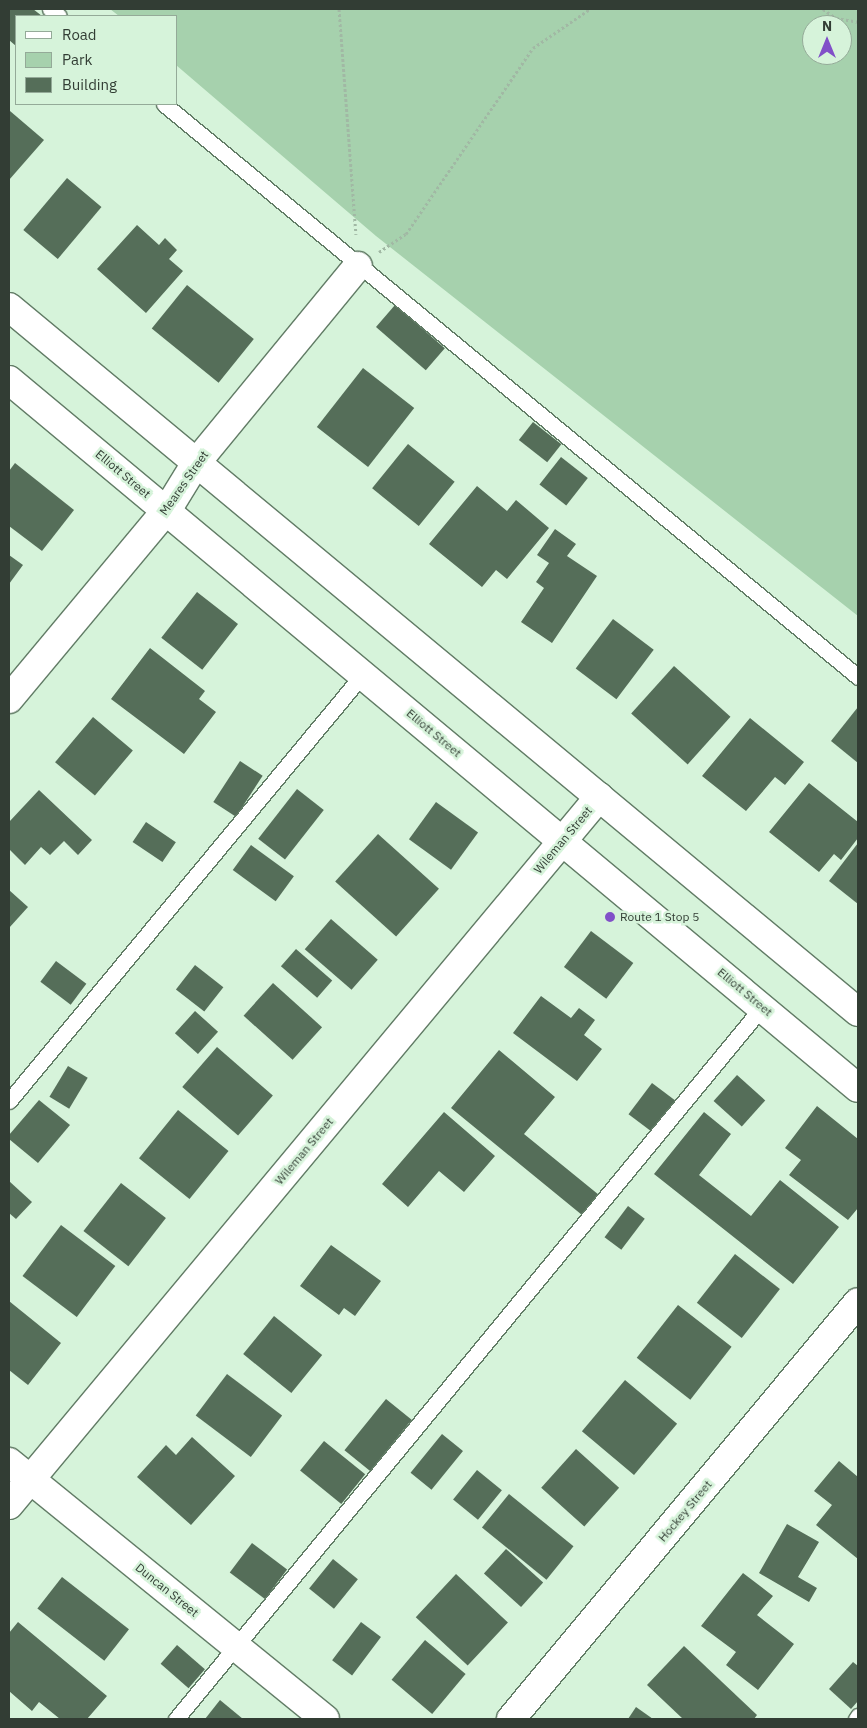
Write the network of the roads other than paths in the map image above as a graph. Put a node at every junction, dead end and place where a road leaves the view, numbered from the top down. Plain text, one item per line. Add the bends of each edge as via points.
1 (165, 105) edge
2 (358, 266) junction
3 (9, 307) edge
4 (9, 380) edge
5 (196, 463) junction
6 (166, 510) junction
7 (363, 674) junction
8 (858, 677) edge
9 (9, 699) edge
10 (600, 797) junction
11 (562, 840) junction
12 (762, 1007) junction
13 (858, 1012) edge
14 (858, 1088) edge
15 (9, 1101) edge
16 (858, 1302) edge
17 (9, 1462) edge
18 (30, 1480) junction
19 (9, 1505) edge
20 (237, 1645) junction
21 (176, 1719) edge
22 (325, 1719) edge
23 (511, 1719) edge

1 - 2 lane
2 - 5 street, Meares Street
2 - 8 lane
3 - 5 street
4 - 6 street, Elliott Street
5 - 6 street, Meares Street
5 - 10 street
6 - 7 street, Elliott Street
6 - 9 street, Meares Street
7 - 11 street, Elliott Street
7 - 15 lane
10 - 11 street, Wileman Street
10 - 13 street
11 - 12 street, Elliott Street
11 - 18 street, Wileman Street
12 - 14 street, Elliott Street
12 - 20 lane
16 - 23 street, Hockey Street
17 - 18 street, Duncan Street
18 - 19 street, Wileman Street
18 - 20 street, Duncan Street
20 - 21 lane
20 - 22 street, Duncan Street

